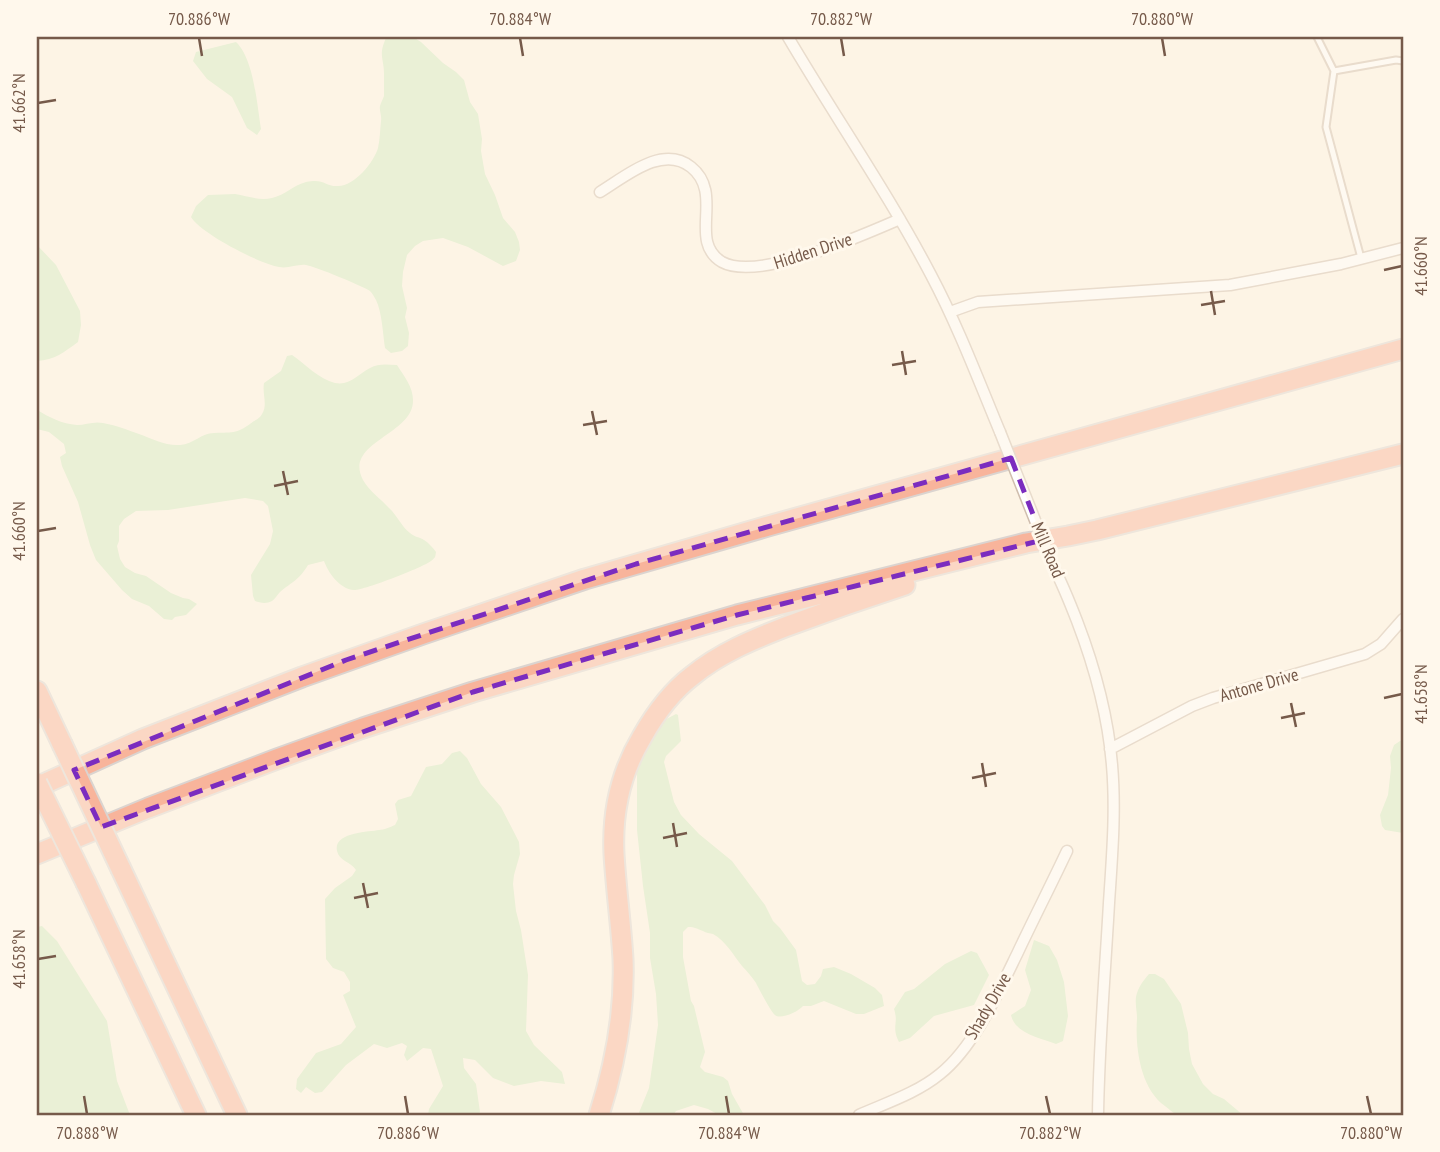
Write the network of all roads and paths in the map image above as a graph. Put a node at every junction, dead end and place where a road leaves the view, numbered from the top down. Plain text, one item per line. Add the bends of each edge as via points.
1 (788, 37) edge
2 (1317, 37) edge
3 (1403, 61) edge
4 (1334, 71) junction
5 (600, 191) dead end
6 (900, 219) junction
7 (1403, 248) edge
8 (1362, 259) junction
9 (950, 312) junction
10 (1403, 349) edge
11 (1403, 454) edge
12 (1026, 543) junction
13 (1403, 619) edge
14 (37, 691) edge
15 (1110, 750) junction
16 (37, 785) edge
17 (1067, 851) dead end
18 (37, 854) edge
19 (196, 1115) edge
20 (237, 1115) edge
21 (599, 1115) edge
22 (859, 1115) edge
23 (1098, 1115) edge

1 - 6 street, Mill Road
2 - 4 lane
3 - 4 lane
4 - 8 lane via 1326,127
5 - 6 street, Hidden Drive via 653,161 670,158 687,163 704,181 709,246 720,260 738,267 793,259
6 - 9 street, Mill Road
7 - 8 street
8 - 9 street via 1230,285 978,302
9 - 15 street, Mill Road, bridge via 1072,608 1096,678
10 - 16 highway via 586,579 280,685
11 - 12 highway via 1068,537
12 - 18 highway via 737,614 473,692 277,759
12 - 21 highway via 736,647 690,677 665,702 637,746 616,807 622,1008 612,1072
13 - 15 street, Antone Drive via 1365,654 1213,698
14 - 20 highway, bridge
15 - 23 street, Mill Road via 1114,816
16 - 19 highway, bridge
17 - 22 street, Shady Drive via 1005,979 959,1054 926,1083

